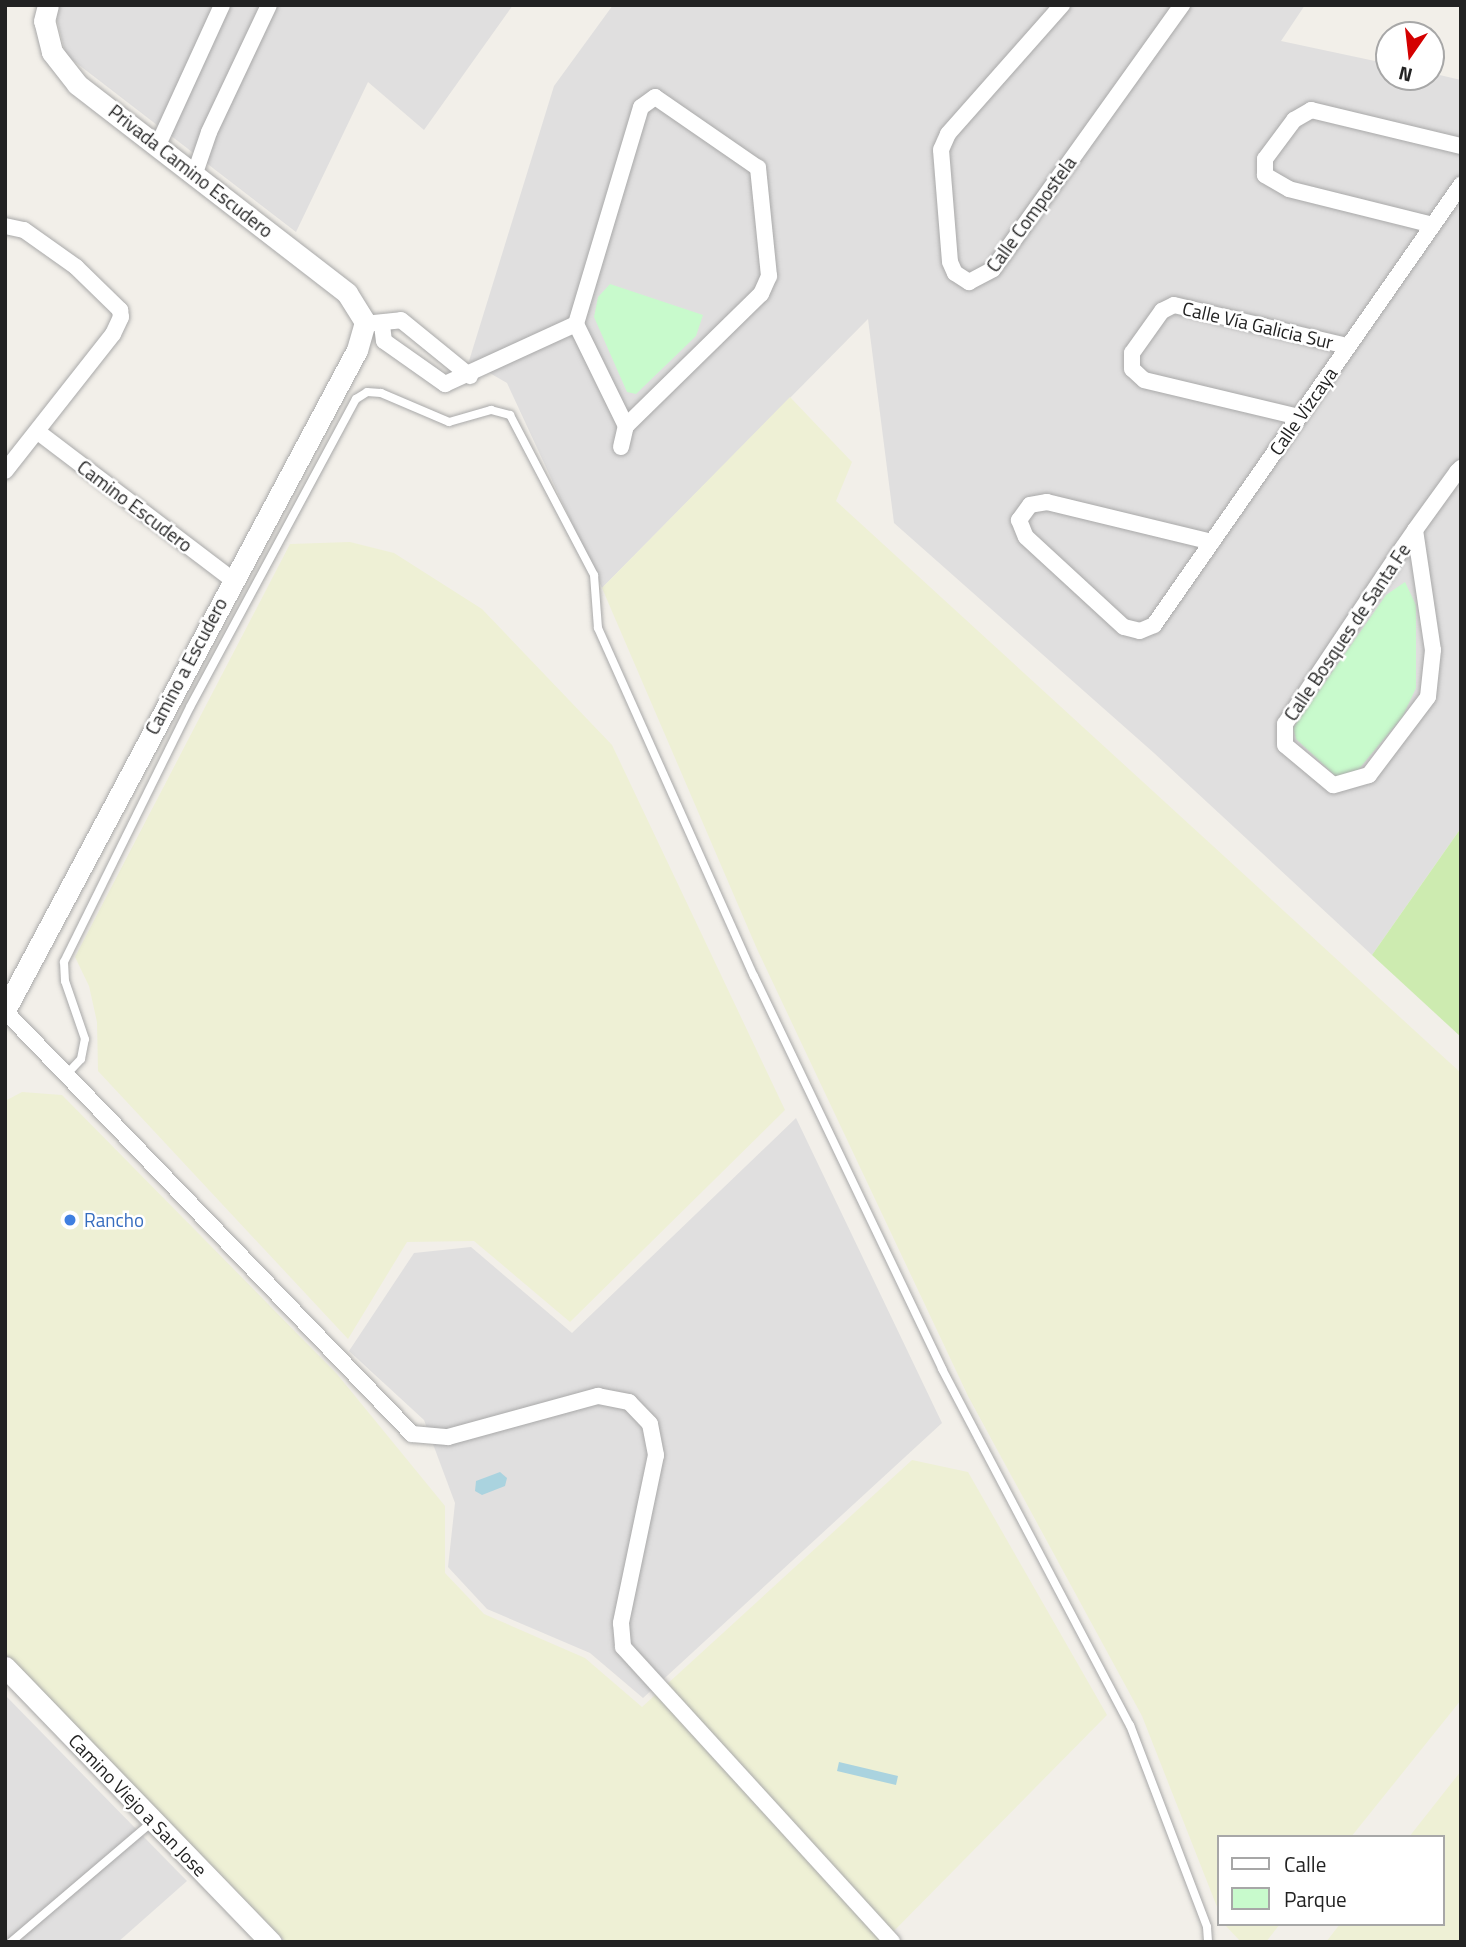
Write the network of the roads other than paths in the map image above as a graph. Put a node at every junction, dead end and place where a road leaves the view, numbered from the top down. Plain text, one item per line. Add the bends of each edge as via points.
1 (48, 5) edge
2 (222, 5) edge
3 (270, 5) edge
4 (1062, 5) edge
5 (1182, 5) edge
6 (158, 145) junction
7 (1461, 146) edge
8 (195, 173) junction
9 (1461, 185) edge
10 (1433, 225) junction
11 (5, 226) edge
12 (373, 323) junction
13 (576, 324) junction
14 (1348, 346) junction
15 (470, 376) junction
16 (1299, 417) junction
17 (626, 426) junction
18 (38, 432) junction
19 (621, 446) dead end
20 (1461, 468) edge
21 (5, 471) edge
22 (1415, 530) junction
23 (1212, 542) junction
24 (232, 579) junction
25 (5, 1011) edge
26 (66, 1075) junction
27 (5, 1667) edge
28 (154, 1821) junction
29 (11, 1942) edge
30 (271, 1942) edge
31 (892, 1942) edge
32 (1208, 1942) edge

1 - 6 street, Privada Camino Escudero via 44,21 52,52 77,84
2 - 6 street
3 - 8 street via 209,132
4 - 5 street, Calle Compostela via 948,134 941,150 950,262 955,273 969,282 993,269
6 - 8 street, Privada Camino Escudero
7 - 10 street via 1311,110 1294,120 1265,159 1265,175 1289,189
8 - 12 street, Privada Camino Escudero via 347,293
9 - 10 street, Calle Vizcaya
10 - 14 street, Calle Vizcaya
11 - 18 street via 18,227 41,241 120,310 113,334
12 - 15 street via 401,320
12 - 15 street via 384,341 439,382 452,384
12 - 24 street, Camino a Escudero
13 - 15 street
13 - 17 street
13 - 17 street via 641,107 647,99 665,100 758,168 769,276 761,294
14 - 16 street, Calle Vizcaya
14 - 16 street, Calle Vía Galicia Sur via 1184,305 1167,307 1132,353 1132,369 1154,383
16 - 23 street, Calle Vizcaya
17 - 19 street
18 - 21 street
18 - 24 street, Camino Escudero
20 - 22 street, Calle Bosques de Santa Fe
22 - 22 street, Calle Bosques de Santa Fe via 1285,724 1285,745 1333,785 1369,775 1428,697 1433,650
23 - 23 street, Calle Vizcaya via 1038,502 1020,516 1019,526 1124,627 1140,631 1154,625
24 - 25 street, Camino a Escudero
25 - 26 street
26 - 31 street via 412,1434 448,1437 598,1396 629,1402 650,1424 656,1455 621,1623 623,1647
26 - 32 lane via 81,1059 85,1039 65,981 64,962 190,707 356,399 367,392 381,393 449,422 491,410 510,415 594,575 598,628 754,976 942,1369 1130,1725 1207,1927
27 - 28 street, Camino Viejo a San Jose
28 - 29 lane
28 - 30 street, Camino Viejo a San Jose

